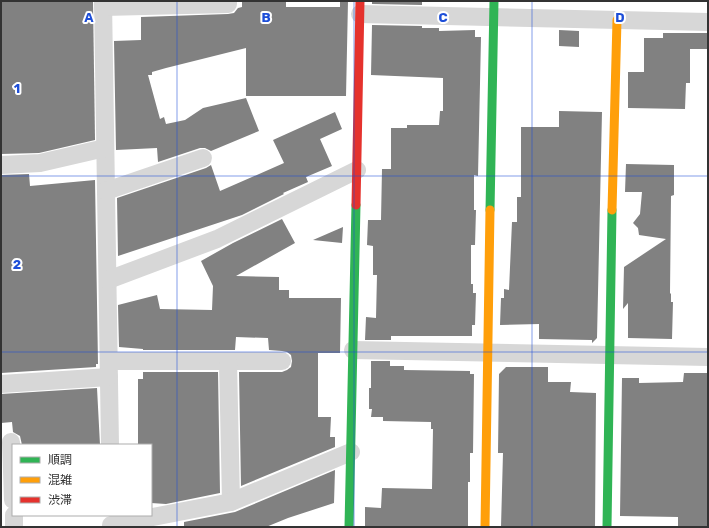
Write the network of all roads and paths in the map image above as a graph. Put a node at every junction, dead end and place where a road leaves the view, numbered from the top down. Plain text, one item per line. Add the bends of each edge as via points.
1 (228, 1) edge
2 (103, 4) edge
3 (360, 8) edge
4 (494, 9) edge
5 (617, 20) junction
6 (708, 22) edge
7 (106, 148) junction
8 (204, 158) dead end
9 (1, 164) edge
10 (356, 170) junction
11 (106, 191) junction
12 (108, 280) junction
13 (353, 350) junction
14 (487, 352) junction
15 (609, 355) junction
16 (708, 357) edge
17 (228, 361) junction
18 (282, 361) dead end
19 (109, 369) junction
20 (1, 384) edge
21 (11, 442) dead end
22 (110, 444) edge
23 (351, 452) junction
24 (12, 471) edge
25 (231, 502) junction
26 (152, 515) edge
27 (14, 516) edge
28 (147, 516) edge
29 (111, 522) edge
30 (14, 527) edge
31 (349, 527) edge
32 (485, 527) edge
33 (607, 527) edge

1 - 2 street via 228,4
2 - 7 street
3 - 4 street
3 - 10 street
4 - 5 street
4 - 14 street
5 - 6 street
5 - 15 street
7 - 9 street via 40,163
7 - 11 street
8 - 11 street
10 - 12 street via 217,239
10 - 13 street
11 - 12 street
12 - 19 street
13 - 14 street
13 - 23 street
14 - 15 street
14 - 32 street
15 - 16 street
15 - 33 street
17 - 18 street
17 - 19 street
17 - 25 street
19 - 20 street
19 - 22 street
21 - 24 street
23 - 25 street
23 - 31 street
25 - 26 street
27 - 30 street
28 - 29 street

